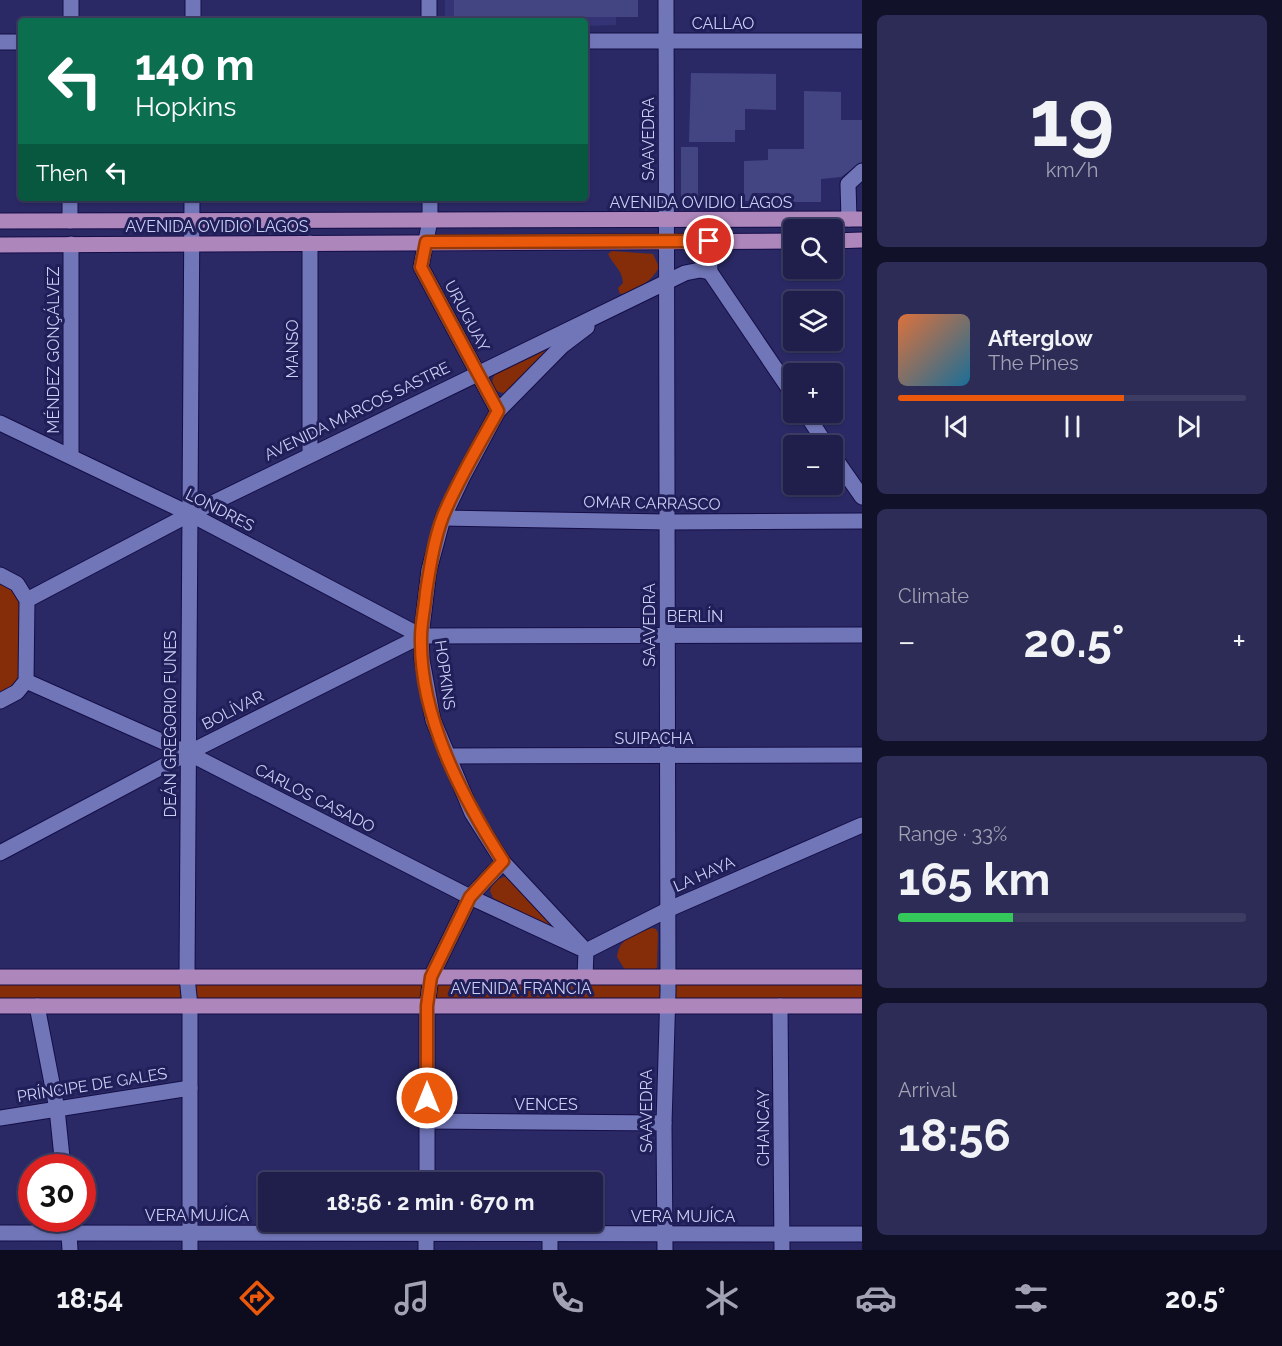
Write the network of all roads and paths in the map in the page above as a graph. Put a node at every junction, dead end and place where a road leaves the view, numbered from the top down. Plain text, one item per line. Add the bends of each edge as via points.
1 (71, 0) edge
2 (193, 0) edge
3 (429, 0) edge
4 (666, 0) edge
5 (71, 18) edge
6 (193, 18) edge
7 (429, 18) edge
8 (862, 40) edge
9 (588, 41) edge
10 (666, 41) junction
11 (0, 42) edge
12 (18, 42) edge
13 (862, 171) edge
14 (70, 201) edge
15 (192, 201) edge
16 (430, 201) edge
17 (856, 219) edge
18 (70, 220) junction
19 (430, 220) junction
20 (666, 220) junction
21 (0, 221) edge
22 (192, 222) junction
23 (862, 240) edge
24 (709, 241) junction
25 (783, 241) edge
26 (843, 241) edge
27 (426, 242) junction
28 (666, 242) junction
29 (310, 243) junction
30 (70, 244) junction
31 (191, 244) junction
32 (0, 245) edge
33 (710, 272) junction
34 (666, 283) junction
35 (608, 310) junction
36 (477, 372) junction
37 (783, 380) edge
38 (498, 411) junction
39 (0, 423) edge
40 (310, 455) junction
41 (70, 456) junction
42 (843, 470) edge
43 (862, 497) edge
44 (190, 514) junction
45 (443, 518) junction
46 (862, 521) edge
47 (667, 522) junction
48 (0, 575) edge
49 (27, 600) junction
50 (667, 633) junction
51 (862, 635) edge
52 (421, 636) junction
53 (26, 681) junction
54 (0, 701) edge
55 (188, 753) junction
56 (862, 755) edge
57 (447, 756) junction
58 (667, 756) junction
59 (862, 825) edge
60 (0, 852) edge
61 (503, 861) junction
62 (470, 897) junction
63 (667, 910) junction
64 (586, 951) junction
65 (0, 977) edge
66 (187, 977) junction
67 (431, 977) junction
68 (585, 977) junction
69 (668, 977) junction
70 (862, 977) edge
71 (0, 1005) edge
72 (37, 1005) junction
73 (190, 1006) junction
74 (427, 1006) junction
75 (780, 1006) junction
76 (862, 1006) edge
77 (666, 1007) junction
78 (190, 1088) junction
79 (57, 1109) junction
80 (0, 1118) edge
81 (427, 1121) junction
82 (664, 1123) junction
83 (62, 1154) edge
84 (427, 1172) edge
85 (96, 1228) edge
86 (18, 1231) edge
87 (258, 1231) edge
88 (69, 1232) edge
89 (426, 1232) edge
90 (515, 1232) edge
91 (0, 1233) edge
92 (190, 1233) junction
93 (550, 1234) junction
94 (665, 1234) junction
95 (782, 1234) junction
96 (862, 1234) edge
97 (70, 1250) edge
98 (190, 1250) edge
99 (426, 1250) edge
100 (550, 1250) edge
101 (665, 1250) edge
102 (782, 1250) edge

1 - 5 street
2 - 6 street
3 - 7 street
4 - 10 street, SAAVEDRA
8 - 10 street, CALLAO
9 - 10 street, CALLAO
10 - 20 street, SAAVEDRA
11 - 12 street
13 - 17 street via 848,184
14 - 18 street
15 - 22 street, DEÁN GREGORIO FUNES
16 - 19 street, URUGUAY
17 - 20 main road, AVENIDA OVIDIO LAGOS
18 - 21 main road, AVENIDA OVIDIO LAGOS
18 - 22 main road, AVENIDA OVIDIO LAGOS
19 - 20 main road, AVENIDA OVIDIO LAGOS
19 - 22 main road, AVENIDA OVIDIO LAGOS
19 - 27 street, URUGUAY
20 - 28 street, SAAVEDRA
22 - 31 street, DEÁN GREGORIO FUNES
23 - 26 main road
24 - 25 main road, AVENIDA OVIDIO LAGOS
24 - 28 main road, AVENIDA OVIDIO LAGOS
24 - 33 street
27 - 28 main road, AVENIDA OVIDIO LAGOS
27 - 29 main road, AVENIDA OVIDIO LAGOS
27 - 36 street, URUGUAY via 421,267
28 - 34 street, SAAVEDRA
29 - 31 main road, AVENIDA OVIDIO LAGOS
29 - 40 street, MANSO
30 - 31 main road, AVENIDA OVIDIO LAGOS
30 - 32 main road, AVENIDA OVIDIO LAGOS
30 - 41 street, MÉNDEZ GONÇÁLVEZ
31 - 44 street, DEÁN GREGORIO FUNES
33 - 34 street, AVENIDA MARCOS SASTRE via 685,273
33 - 37 street
34 - 35 street, AVENIDA MARCOS SASTRE
34 - 47 street, SAAVEDRA
35 - 36 street, AVENIDA MARCOS SASTRE
35 - 38 street, HOPKINS via 562,346
36 - 38 street, URUGUAY
36 - 40 street, AVENIDA MARCOS SASTRE
38 - 45 street, HOPKINS
39 - 41 street, LONDRES
40 - 44 street, AVENIDA MARCOS SASTRE
41 - 44 street, LONDRES
42 - 43 street
44 - 49 street, AVENIDA MARCOS SASTRE
44 - 52 street, LONDRES
44 - 55 street, DEÁN GREGORIO FUNES
45 - 47 street, OMAR CARRASCO
45 - 52 street, HOPKINS via 429,570
46 - 47 street, OMAR CARRASCO
47 - 50 street, SAAVEDRA
48 - 49 street via 17,584
49 - 53 street
50 - 51 street, BERLÍN
50 - 52 street, BERLÍN
50 - 58 street, SAAVEDRA
52 - 55 street, BOLÍVAR
52 - 57 street, HOPKINS via 434,720
53 - 54 street via 17,692
53 - 55 street, CARLOS CASADO
55 - 60 street, BOLÍVAR
55 - 62 street, CARLOS CASADO
55 - 66 street, DEÁN GREGORIO FUNES
56 - 58 street, SUIPACHA
57 - 58 street, SUIPACHA
57 - 61 street, HOPKINS via 472,813
58 - 63 street, SAAVEDRA
59 - 63 street, LA HAYA
61 - 62 street
61 - 64 street, HOPKINS
62 - 64 street, CARLOS CASADO
62 - 67 street
63 - 64 street, LA HAYA
63 - 69 street, SAAVEDRA
64 - 68 street
65 - 66 main road, AVENIDA FRANCIA
66 - 67 main road, AVENIDA FRANCIA
66 - 73 street, DEÁN GREGORIO FUNES
67 - 68 main road, AVENIDA FRANCIA
67 - 74 street
68 - 69 main road, AVENIDA FRANCIA
69 - 70 main road, AVENIDA FRANCIA
69 - 77 street, SAAVEDRA
71 - 72 main road, AVENIDA FRANCIA
72 - 73 main road, AVENIDA FRANCIA
72 - 79 street
73 - 74 main road, AVENIDA FRANCIA
73 - 78 street, DEÁN GREGORIO FUNES
74 - 77 main road, AVENIDA FRANCIA
74 - 81 street
75 - 76 main road, AVENIDA FRANCIA
75 - 77 main road, AVENIDA FRANCIA
75 - 95 street, CHANCAY
77 - 82 street, SAAVEDRA
78 - 79 street, PRÍNCIPE DE GALES
78 - 92 street, DEÁN GREGORIO FUNES
79 - 80 street, PRÍNCIPE DE GALES
79 - 83 street
81 - 82 street, VENCES
81 - 84 street
82 - 94 street, SAAVEDRA
85 - 92 street, VERA MUJÍCA
86 - 91 street, VERA MUJÍCA
87 - 92 street, VERA MUJÍCA
88 - 97 street
89 - 99 street
90 - 93 street, VERA MUJÍCA
92 - 98 street, DEÁN GREGORIO FUNES
93 - 94 street, VERA MUJÍCA
93 - 100 street
94 - 95 street, VERA MUJÍCA
94 - 101 street, SAAVEDRA
95 - 96 street, VERA MUJÍCA
95 - 102 street, CHANCAY

